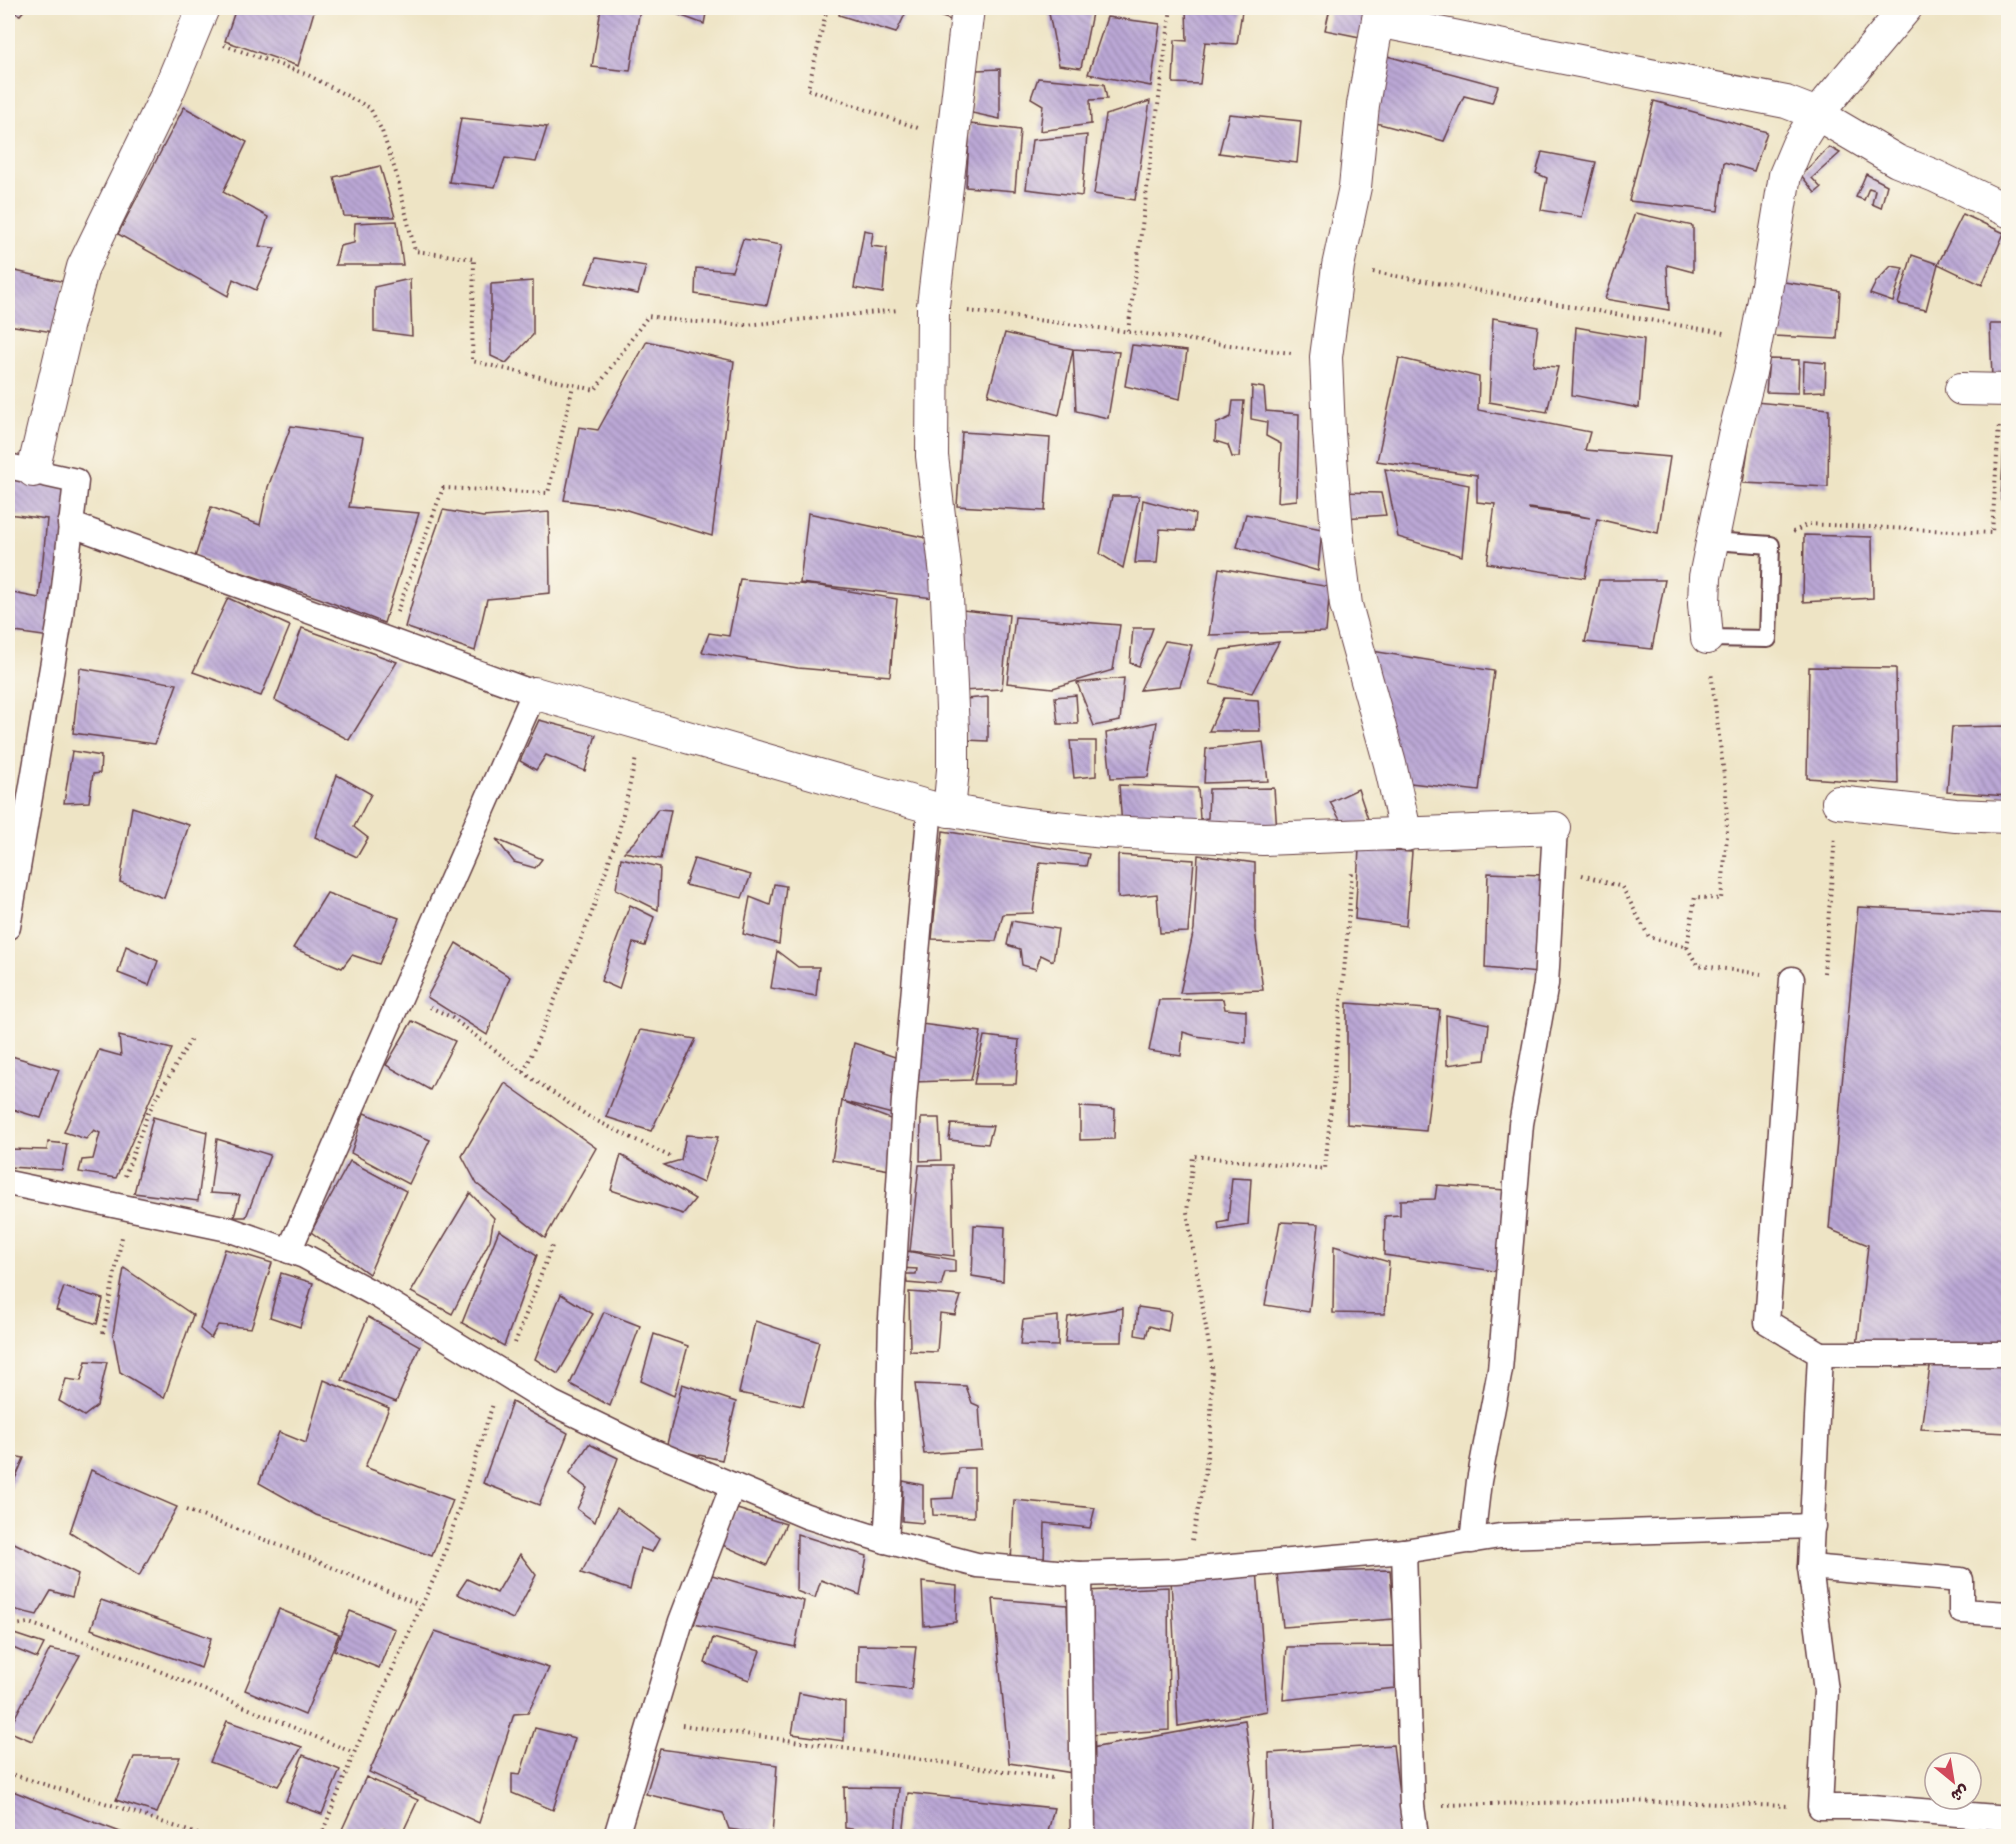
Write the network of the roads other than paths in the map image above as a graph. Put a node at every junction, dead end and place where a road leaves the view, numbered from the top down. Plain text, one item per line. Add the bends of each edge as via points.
1 (968, 8) edge
2 (1906, 8) edge
3 (1379, 14) edge
4 (197, 20) edge
5 (1817, 114) junction
6 (2008, 211) edge
7 (1961, 389) dead end
8 (2005, 390) edge
9 (20, 468) edge
10 (70, 525) junction
11 (1712, 541) junction
12 (1707, 638) joint
13 (534, 693) junction
14 (1838, 802) road end
15 (939, 809) junction
16 (2008, 817) edge
17 (1555, 828) joint
18 (1406, 835) junction
19 (13, 861) edge
20 (8, 927) edge
21 (1792, 979) road end
22 (8, 1183) edge
23 (289, 1251) junction
24 (1820, 1354) junction
25 (2008, 1354) edge
26 (733, 1485) junction
27 (1813, 1526) junction
28 (886, 1541) junction
29 (1472, 1541) junction
30 (1404, 1551) junction
31 (1810, 1567) junction
32 (1080, 1574) junction
33 (2008, 1614) edge
34 (2008, 1818) edge
35 (616, 1836) edge
36 (1083, 1836) edge
37 (1416, 1836) edge

1 - 15 street via 933,306 932,456 946,575 953,731 953,770
2 - 5 street
3 - 5 street via 1785,102
3 - 18 street via 1326,357 1337,532 1346,605
4 - 9 street via 168,92 83,267
5 - 6 street via 1897,161
5 - 11 street via 1785,175 1757,339
7 - 8 street
9 - 10 street via 76,481
10 - 13 street
10 - 19 street via 61,615
11 - 12 street via 1704,595
11 - 12 lane via 1771,545 1768,639
13 - 15 street
13 - 23 street
14 - 16 street
15 - 18 street via 1025,824 1116,833 1263,839
15 - 28 street via 905,1088 891,1320
17 - 18 street
17 - 29 street via 1546,984 1521,1124 1500,1370
19 - 20 street
21 - 24 street via 1767,1322
22 - 23 street via 228,1228
23 - 26 street via 380,1297 552,1403
24 - 25 street
24 - 27 street
26 - 28 street via 806,1516
26 - 35 street via 681,1621
27 - 29 street via 1500,1536
27 - 31 street
28 - 32 street via 977,1565
29 - 30 street
30 - 32 street via 1185,1570
30 - 37 street
31 - 33 street via 1961,1580 1961,1611
31 - 34 street via 1826,1691 1820,1807 1870,1806
32 - 36 street

